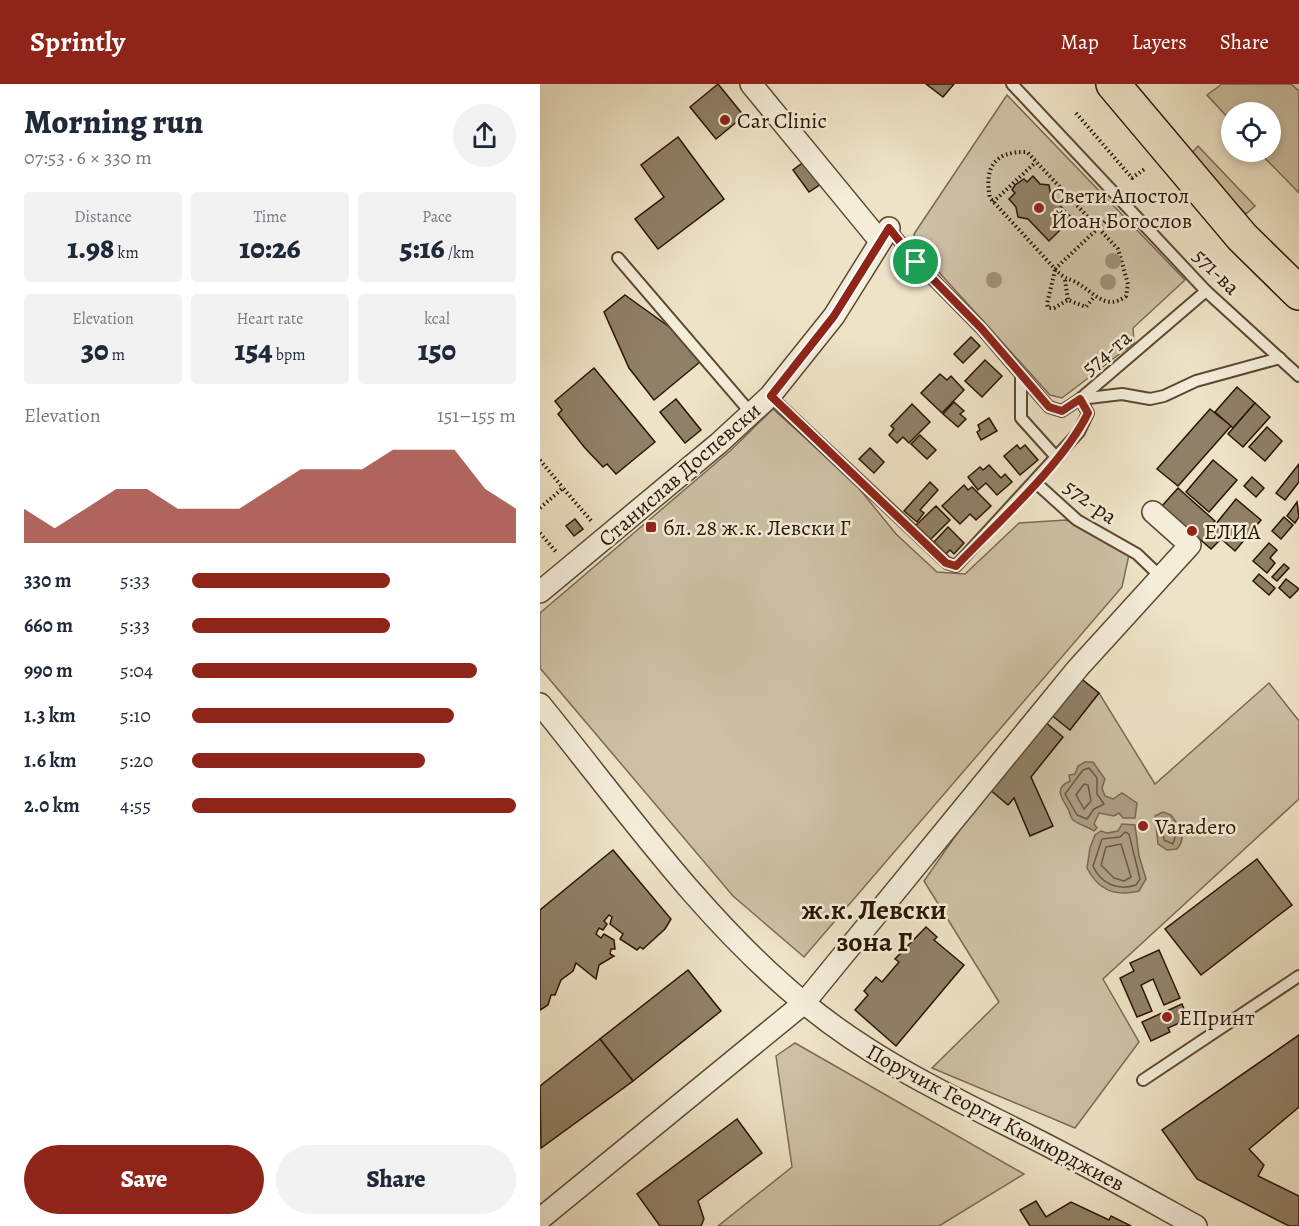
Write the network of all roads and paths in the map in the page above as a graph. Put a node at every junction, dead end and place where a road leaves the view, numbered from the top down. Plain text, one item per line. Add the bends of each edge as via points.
1 (751, 84) edge
2 (1012, 84) edge
3 (1113, 84) edge
4 (1077, 113) dead end
5 (1036, 162) junction
6 (1146, 168) dead end
7 (993, 202) junction
8 (1125, 202) junction
9 (1099, 228) junction
10 (885, 234) junction
11 (618, 258) dead end
12 (1055, 269) junction
13 (1065, 280) junction
14 (1206, 291) junction
15 (1299, 293) edge
16 (1094, 297) junction
17 (1068, 300) junction
18 (1280, 358) junction
19 (1021, 376) junction
20 (1299, 376) edge
21 (771, 396) junction
22 (1080, 399) junction
23 (751, 413) junction
24 (1057, 458) junction
25 (540, 460) edge
26 (1035, 482) junction
27 (563, 488) junction
28 (540, 508) edge
29 (1153, 512) dead end
30 (540, 533) edge
31 (606, 538) junction
32 (570, 568) junction
33 (1161, 577) junction
34 (540, 592) edge
35 (540, 704) edge
36 (1299, 976) edge
37 (804, 1003) junction
38 (1143, 1080) dead end
39 (540, 1220) edge
40 (1196, 1226) edge

1 - 10 street
2 - 8 lane, 571-ва
3 - 15 main road via 1242,237
4 - 6 path via 1132,178
5 - 7 path
5 - 7 path via 1027,152 1002,156 988,175
5 - 9 path
7 - 12 path
8 - 9 path
8 - 14 lane, 571-ва
9 - 12 path
9 - 16 path via 1118,249 1128,284 1126,296 1119,301 1106,302
10 - 19 lane via 981,328
10 - 21 street, Станислав Доспевски via 834,316
11 - 23 lane
12 - 13 path
12 - 17 path via 1048,308
13 - 16 path via 1078,283
13 - 17 path
14 - 18 lane, 571-ва
14 - 22 lane, 574-та
16 - 17 path via 1086,307
18 - 20 lane, 571-ва
18 - 22 lane via 1196,381 1150,399 1122,394
19 - 22 lane via 1049,407 1062,411
19 - 24 lane via 1022,418
21 - 23 street, Станислав Доспевски
21 - 26 lane, 572-ра via 951,566 956,566
22 - 24 lane, 574-та via 1088,413 1079,432
23 - 31 street, Станислав Доспевски
24 - 26 lane, 574-та
25 - 27 path
26 - 33 lane, 572-ра via 1077,520 1137,554
27 - 28 path
27 - 31 path
29 - 33 street via 1190,545
30 - 32 path
31 - 32 street, Станислав Доспевски
32 - 34 street, Станислав Доспевски
33 - 37 street via 1078,668
35 - 37 street, Поручик Георги Кюмюрджиев via 714,917
36 - 38 lane
37 - 39 street
37 - 40 street, Поручик Георги Кюмюрджиев via 901,1071

